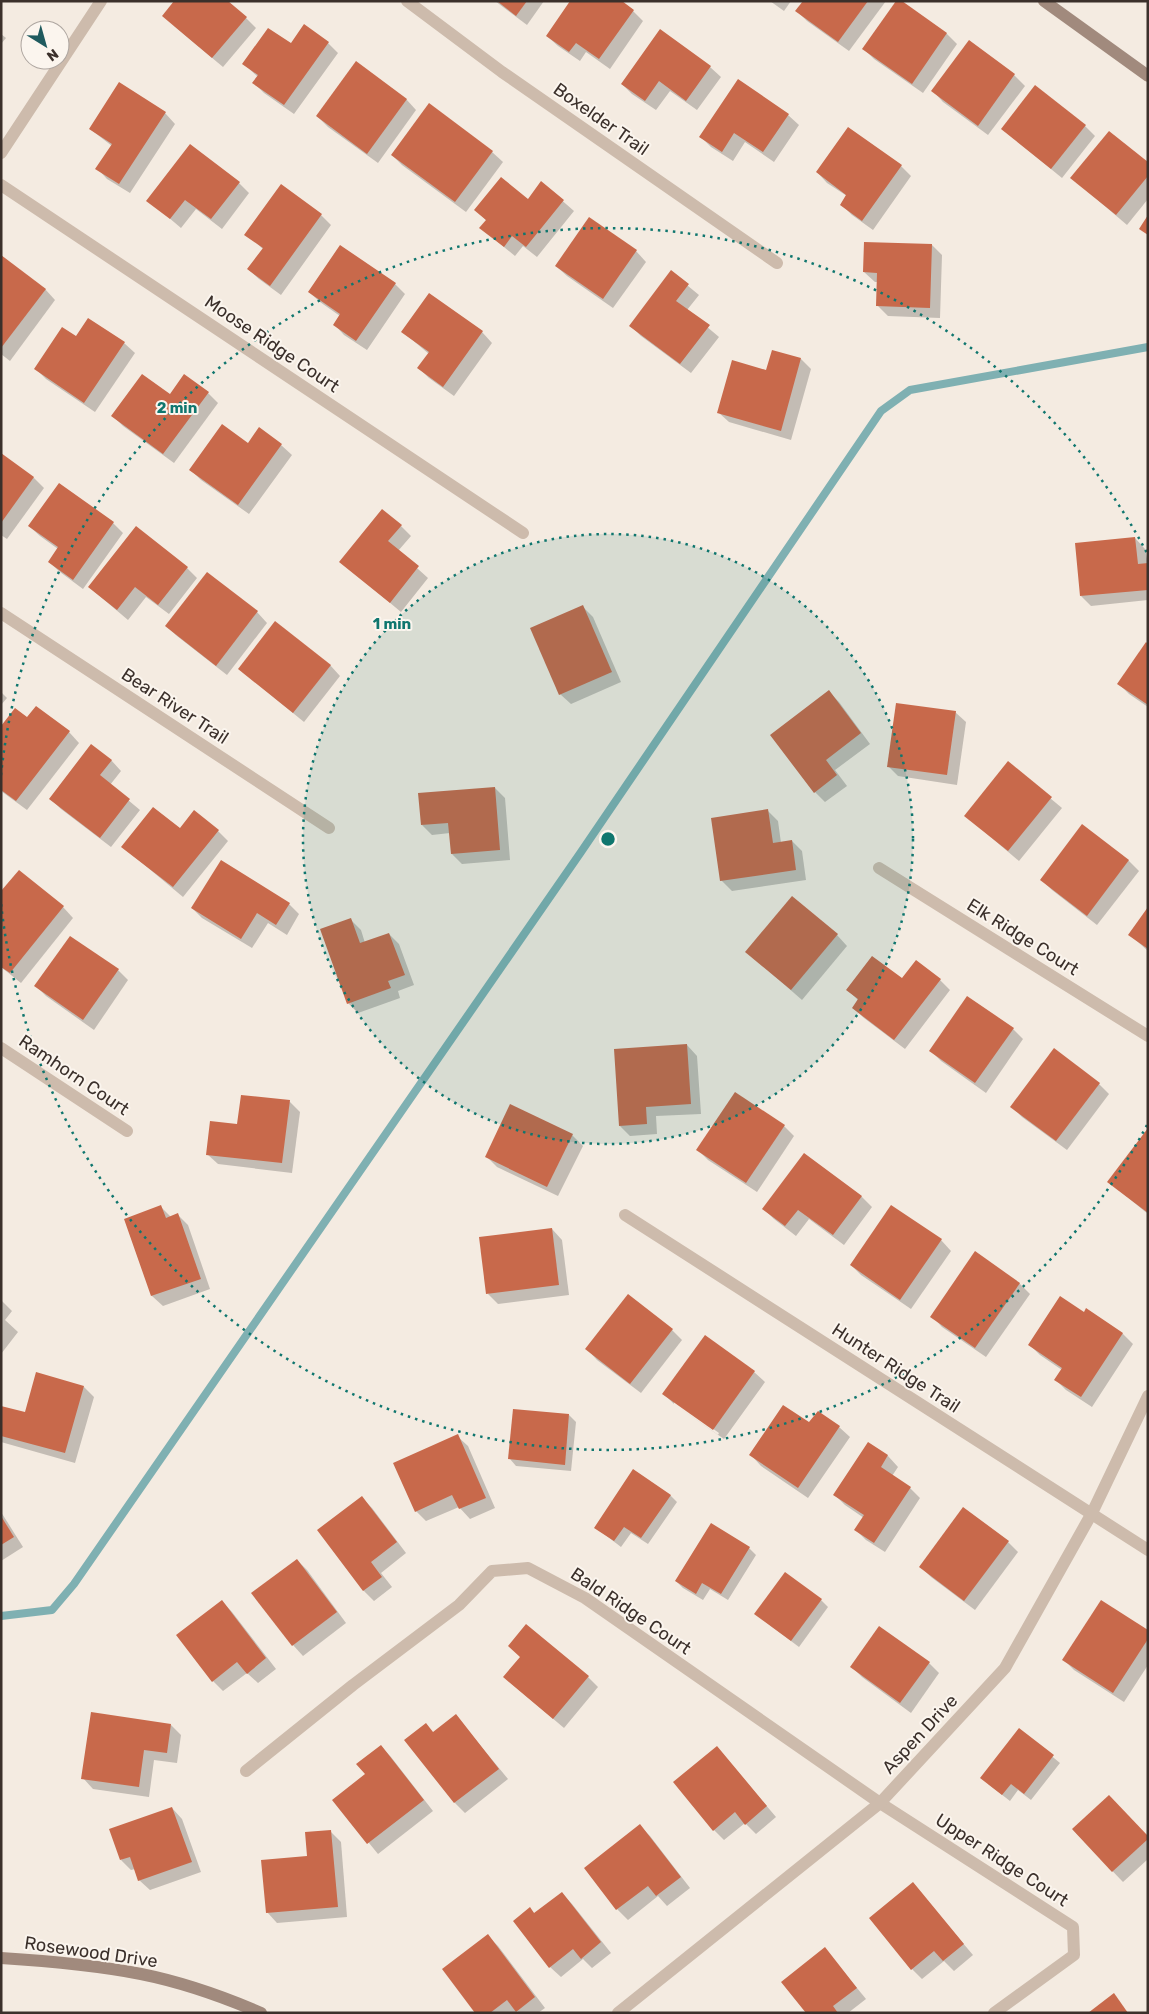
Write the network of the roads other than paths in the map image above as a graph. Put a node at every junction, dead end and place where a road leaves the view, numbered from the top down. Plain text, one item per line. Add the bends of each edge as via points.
1 (101, 1) edge
2 (407, 1) edge
3 (1044, 1) edge
4 (1148, 76) edge
5 (1, 153) edge
6 (1, 185) edge
7 (777, 263) dead end
8 (523, 533) dead end
9 (1, 613) edge
10 (329, 828) dead end
11 (879, 868) dead end
12 (1148, 1036) edge
13 (1, 1048) edge
14 (126, 1131) dead end
15 (625, 1215) dead end
16 (1148, 1396) edge
17 (1092, 1513) junction
18 (1148, 1550) edge
19 (246, 1771) dead end
20 (880, 1803) junction
21 (1, 1958) edge
22 (261, 2013) edge
23 (618, 2013) edge
24 (994, 2013) edge

1 - 5 street
2 - 7 street, Boxelder Trail via 502,72
3 - 4 main road
6 - 8 street, Moose Ridge Court
9 - 10 street, Bear River Trail
11 - 12 street, Elk Ridge Court
13 - 14 street, Ramhorn Court
15 - 17 street, Hunter Ridge Trail
16 - 17 street, Aspen Drive
17 - 18 street, Hunter Ridge Trail
17 - 20 street, Aspen Drive via 1005,1668
19 - 20 street, Bald Ridge Court via 459,1605 492,1571 528,1568 585,1598
20 - 23 street, Aspen Drive
20 - 24 street, Upper Ridge Court via 1073,1927 1074,1955
21 - 22 main road, Rosewood Drive via 58,1961 143,1974 227,1999

